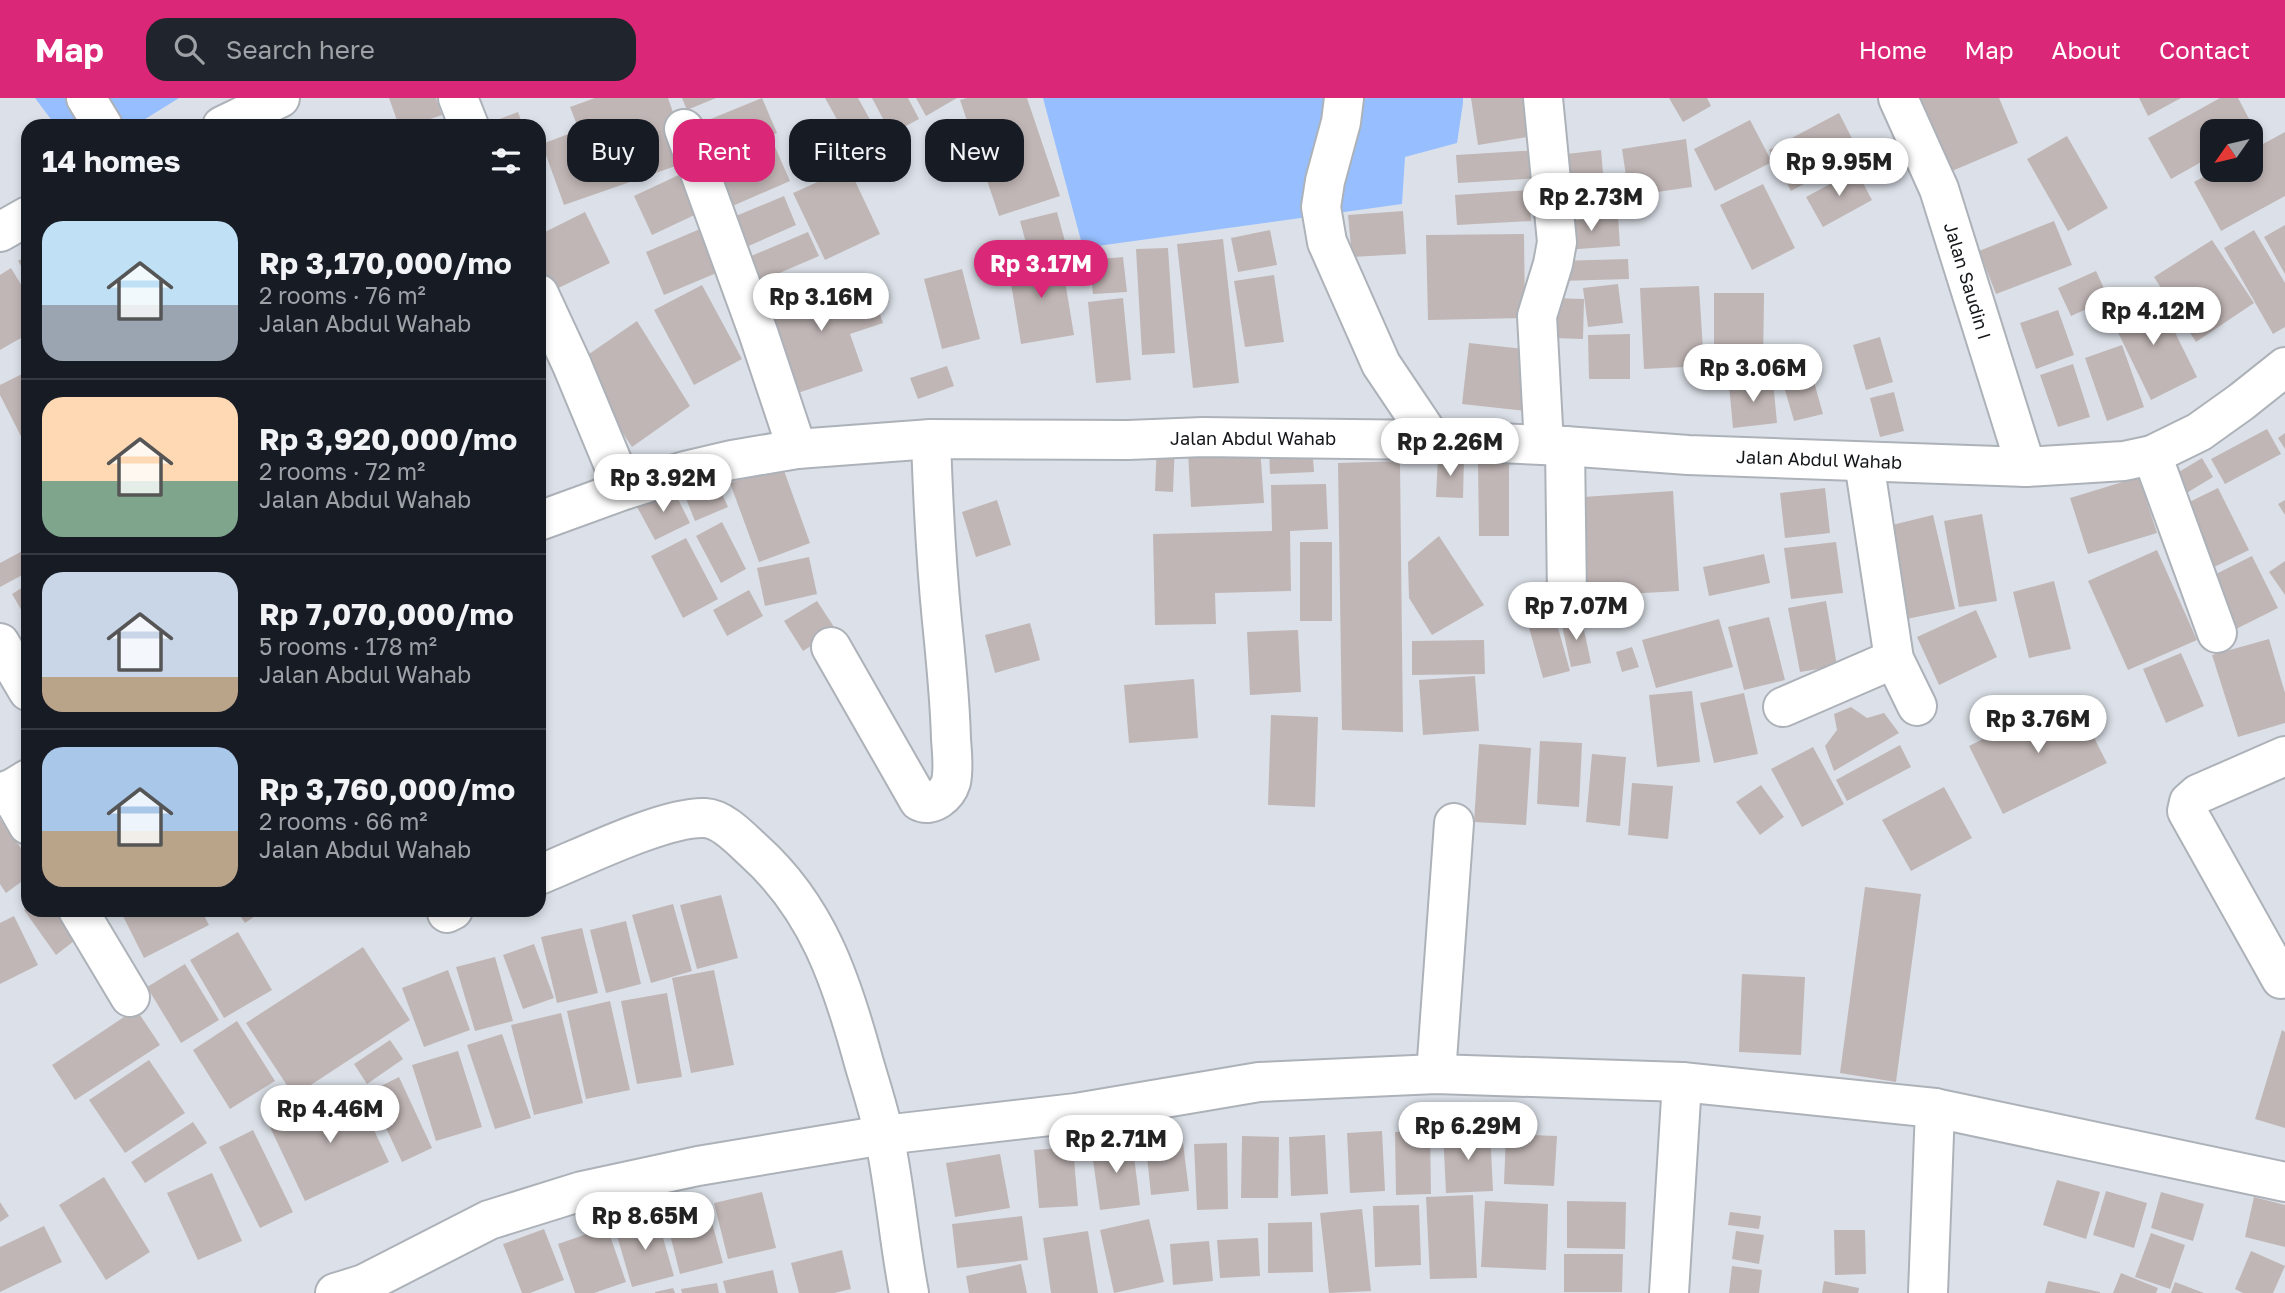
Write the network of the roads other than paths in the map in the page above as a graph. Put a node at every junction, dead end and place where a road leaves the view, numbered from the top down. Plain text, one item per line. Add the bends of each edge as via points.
1 (86, 98) edge
2 (458, 98) edge
3 (1344, 98) edge
4 (1543, 98) edge
5 (1898, 98) edge
6 (275, 99) edge
7 (99, 119) edge
8 (236, 119) edge
9 (466, 119) edge
10 (703, 182) edge
11 (21, 220) edge
12 (0, 232) edge
13 (546, 309) edge
14 (2285, 366) edge
15 (931, 439) junction
16 (1432, 440) junction
17 (1555, 445) junction
18 (797, 449) junction
19 (2152, 455) junction
20 (1864, 462) junction
21 (2026, 467) junction
22 (624, 490) junction
23 (546, 518) edge
24 (1567, 596) dead end
25 (2217, 633) dead end
26 (0, 643) edge
27 (831, 648) dead end
28 (1894, 659) junction
29 (21, 679) edge
30 (1917, 706) dead end
31 (1783, 707) dead end
32 (2285, 756) edge
33 (12, 789) edge
34 (21, 809) edge
35 (1454, 823) dead end
36 (546, 872) edge
37 (82, 917) edge
38 (2281, 979) dead end
39 (130, 998) dead end
40 (1436, 1074) junction
41 (1682, 1082) junction
42 (1935, 1108) junction
43 (884, 1136) junction
44 (2285, 1182) edge
45 (356, 1290) edge
46 (909, 1293) edge
47 (1669, 1293) edge
48 (1928, 1293) edge

1 - 7 street
2 - 9 street
3 - 16 street via 1321,207 1327,242 1381,364
4 - 17 street via 1557,242 1537,316
5 - 21 street, Jalan Saudin I via 1939,189
6 - 8 street
10 - 18 street
11 - 12 street
13 - 22 street
14 - 19 street, Jalan Abdul Wahab via 2199,432
15 - 16 street, Jalan Abdul Wahab
15 - 18 street, Jalan Abdul Wahab
15 - 27 street via 934,547 950,692 952,768 951,782 940,798 925,804 919,801
16 - 17 street, Jalan Abdul Wahab
17 - 20 street, Jalan Abdul Wahab
17 - 24 street
18 - 22 street, Jalan Abdul Wahab via 697,468
19 - 21 street, Jalan Abdul Wahab
19 - 25 street
20 - 21 street, Jalan Abdul Wahab
20 - 28 street
22 - 23 street, Jalan Abdul Wahab
26 - 29 street
28 - 30 street
28 - 31 street
32 - 38 street via 2198,794 2187,811
33 - 34 street
35 - 40 street
36 - 43 street via 683,821 707,818 730,829 785,883 828,952 846,997
37 - 39 street
40 - 41 street
40 - 43 street via 1259,1082 1076,1113
41 - 42 street
41 - 47 street
42 - 44 street
42 - 48 street
43 - 45 street via 698,1166 582,1191 489,1220
43 - 46 street

